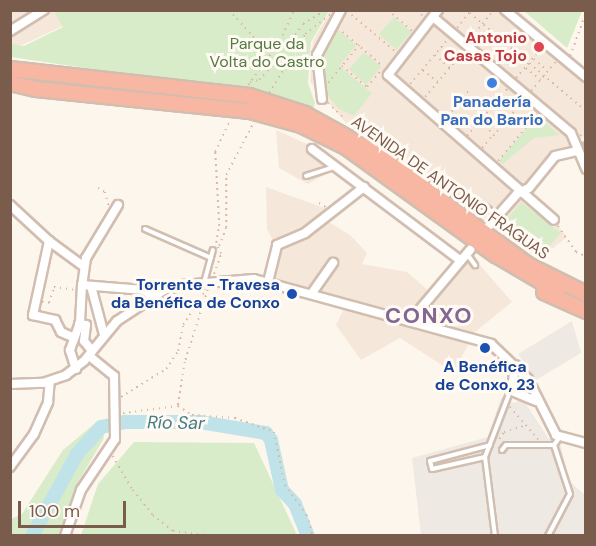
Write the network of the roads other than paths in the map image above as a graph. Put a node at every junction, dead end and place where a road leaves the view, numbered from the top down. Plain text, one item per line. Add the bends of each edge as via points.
1 (341, 10) edge
2 (505, 10) edge
3 (43, 11) edge
4 (432, 15) edge
5 (10, 31) edge
6 (10, 64) edge
7 (10, 69) edge
8 (49, 75) junction
9 (585, 77) edge
10 (10, 82) edge
11 (10, 89) edge
12 (36, 89) junction
13 (322, 99) road end
14 (312, 149) dead end
15 (577, 151) junction
16 (339, 166) junction
17 (585, 169) edge
18 (306, 176) dead end
19 (364, 187) junction
20 (522, 189) junction
21 (10, 205) edge
22 (118, 205) dead end
23 (483, 205) dead end
24 (497, 216) junction
25 (554, 220) road end
26 (487, 228) dead end
27 (145, 229) dead end
28 (49, 241) junction
29 (213, 250) road end
30 (488, 250) junction
31 (466, 255) junction
32 (211, 258) junction
33 (333, 263) dead end
34 (475, 265) dead end
35 (83, 266) junction
36 (543, 273) junction
37 (268, 282) junction
38 (207, 283) junction
39 (91, 286) junction
40 (78, 287) junction
41 (585, 287) edge
42 (312, 293) junction
43 (585, 294) edge
44 (153, 297) junction
45 (585, 304) edge
46 (585, 311) edge
47 (411, 320) junction
48 (79, 324) junction
49 (104, 335) junction
50 (72, 337) junction
51 (91, 354) junction
52 (76, 369) junction
53 (520, 377) junction
54 (50, 381) junction
55 (10, 384) edge
56 (531, 389) junction
57 (516, 393) junction
58 (536, 401) junction
59 (559, 438) junction
60 (585, 443) edge
61 (490, 445) junction
62 (554, 445) junction
63 (502, 450) dead end
64 (485, 457) junction
65 (10, 466) edge
66 (65, 536) edge
67 (495, 536) edge
68 (548, 536) edge

1 - 13 street via 317,56
2 - 9 street
3 - 5 street
4 - 15 street via 570,133
4 - 20 street via 387,71 389,77
6 - 8 highway
7 - 8 highway, AVENIDA DE ANTONIO FRAGUAS
8 - 36 highway, AVENIDA DE ANTONIO FRAGUAS via 249,96 305,114 351,136
10 - 12 highway, AVENIDA DE ANTONIO FRAGUAS
11 - 12 highway
12 - 30 highway, AVENIDA DE ANTONIO FRAGUAS via 219,106 300,125 346,147
14 - 16 street
15 - 17 street
15 - 20 street via 555,156 529,188
16 - 18 lane
16 - 19 street
19 - 31 street
19 - 37 street via 305,233 277,245
20 - 24 street
20 - 25 street
21 - 28 street
22 - 35 street
23 - 24 lane
24 - 26 street
27 - 32 lane
28 - 35 street
28 - 50 street via 33,315 55,320 61,332
29 - 32 lane
30 - 45 highway, AVENIDA DE ANTONIO FRAGUAS via 531,278
30 - 46 highway via 522,279
31 - 34 lane
31 - 47 street
32 - 38 lane
33 - 42 street
35 - 40 street
36 - 41 highway
36 - 43 highway, AVENIDA DE ANTONIO FRAGUAS
37 - 38 street via 249,279
37 - 42 street
38 - 44 street via 177,286
39 - 40 street
39 - 44 street via 144,290
39 - 49 street
40 - 48 street
42 - 47 street
44 - 49 street
47 - 53 street via 484,341 515,363
48 - 50 street
48 - 51 street via 86,325 84,341
49 - 51 street
50 - 52 street
51 - 52 street
51 - 66 street via 114,376 114,443 81,490
52 - 54 street
53 - 56 street
53 - 57 street
54 - 55 street
54 - 65 street via 50,397 34,434
56 - 57 street
56 - 58 street
57 - 58 street
57 - 61 lane via 507,399
58 - 59 street
59 - 60 street
59 - 62 lane
61 - 64 lane
61 - 64 lane via 430,461 432,470
62 - 63 lane via 506,445
62 - 68 lane via 570,494
64 - 67 lane

